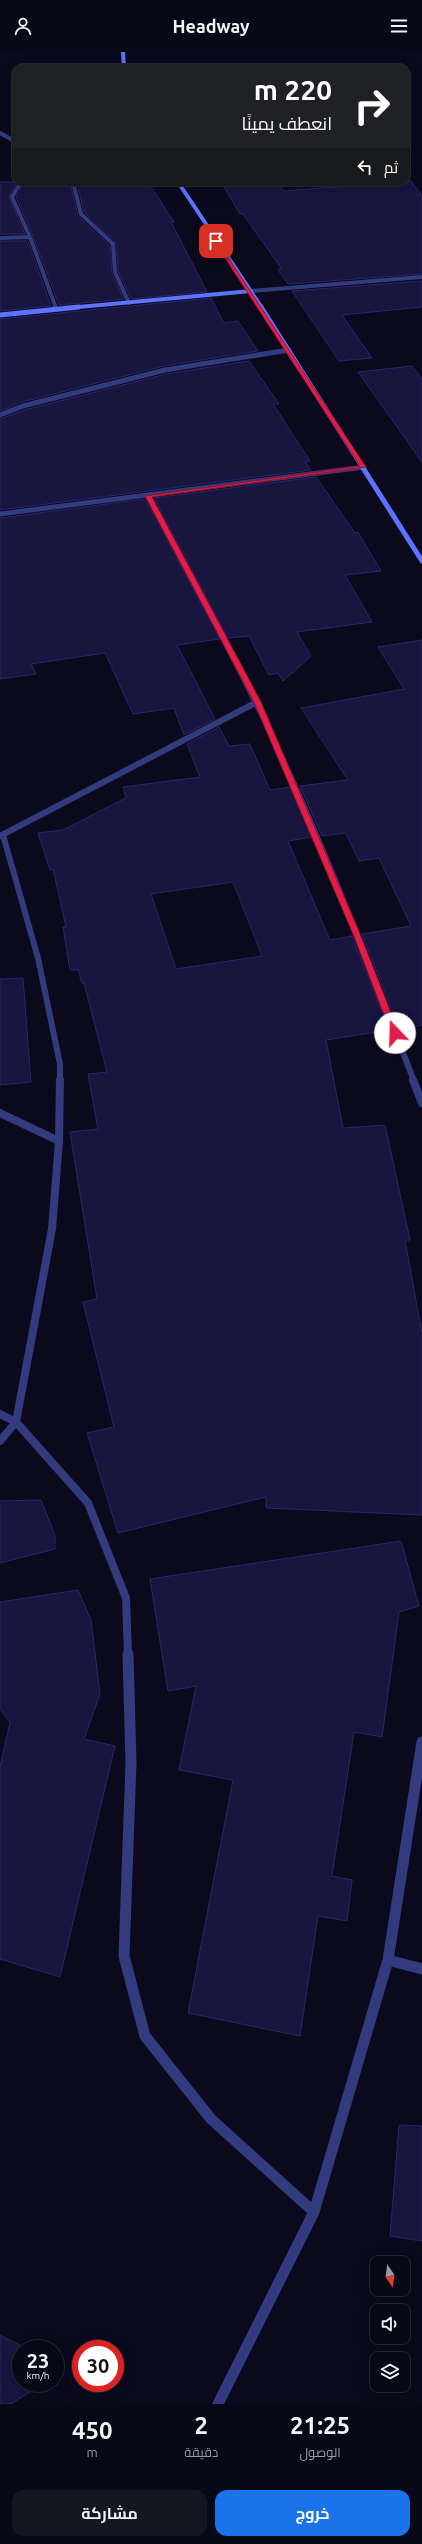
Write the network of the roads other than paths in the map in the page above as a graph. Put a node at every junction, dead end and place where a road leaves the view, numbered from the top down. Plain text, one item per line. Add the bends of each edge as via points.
1 (122, 52) edge
2 (124, 64) edge
3 (0, 133) edge
4 (12, 140) edge
5 (19, 186) edge
6 (74, 186) edge
7 (181, 186) edge
8 (30, 237) junction
9 (0, 238) edge
10 (422, 277) edge
11 (251, 291) junction
12 (129, 303) junction
13 (56, 309) junction
14 (0, 314) edge
15 (289, 350) junction
16 (0, 415) edge
17 (364, 467) junction
18 (148, 496) junction
19 (0, 514) edge
20 (422, 561) edge
21 (257, 702) junction
22 (1, 835) edge
23 (422, 1103) edge
24 (0, 1112) edge
25 (59, 1141) junction
26 (0, 1414) edge
27 (16, 1422) junction
28 (0, 1441) edge
29 (422, 1742) edge
30 (388, 1960) junction
31 (422, 1969) edge
32 (314, 2212) junction
33 (218, 2404) edge

1 - 2 main road
3 - 4 street
5 - 8 street via 12,197
6 - 12 street via 81,214 113,244 115,272
7 - 11 main road
8 - 9 street
8 - 13 street
10 - 11 street
11 - 12 main road
11 - 15 main road
12 - 13 main road
13 - 14 main road
15 - 16 street via 165,370 23,406
15 - 17 main road
17 - 18 street
17 - 20 main road
18 - 19 street
18 - 21 street
21 - 22 street
21 - 23 street via 357,934
22 - 25 street via 38,958 60,1064
24 - 25 street
25 - 27 street via 52,1229
26 - 27 street
27 - 28 street
27 - 32 street via 88,1503 126,1598 132,1762 124,1956 145,2036 211,2118
29 - 30 street
30 - 31 street
30 - 32 street
32 - 33 street

